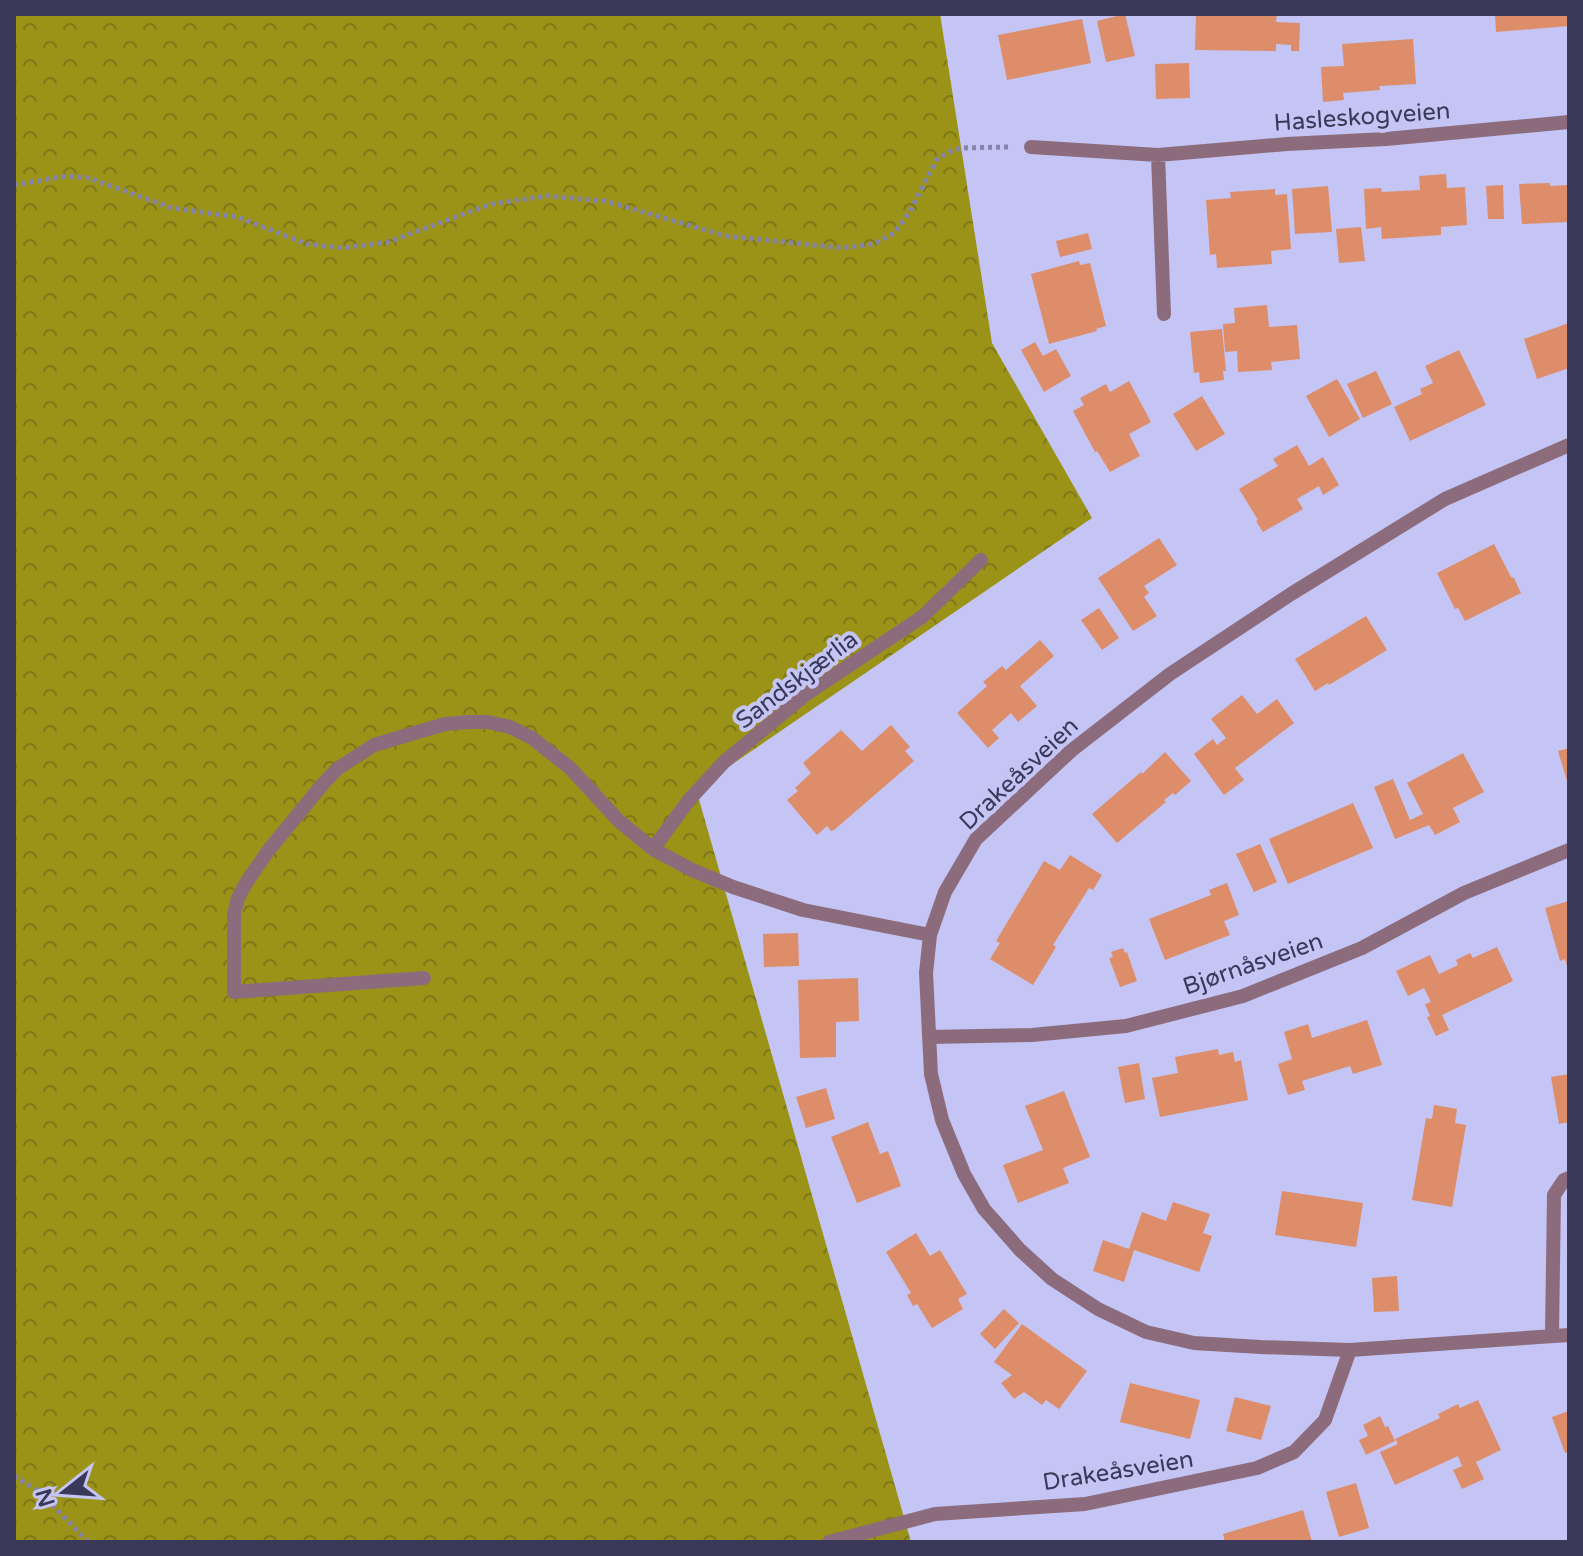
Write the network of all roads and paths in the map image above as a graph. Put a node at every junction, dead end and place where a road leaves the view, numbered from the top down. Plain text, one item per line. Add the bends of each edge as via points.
1 (1569, 122) edge
2 (1031, 147) joint
3 (1158, 155) junction
4 (14, 185) edge
5 (1164, 314) dead end
6 (1569, 445) edge
7 (981, 560) dead end
8 (653, 849) junction
9 (1569, 850) edge
10 (930, 935) junction
11 (424, 978) dead end
12 (929, 1037) junction
13 (1569, 1178) edge
14 (1552, 1335) junction
15 (1569, 1335) edge
16 (1350, 1350) junction
17 (14, 1476) edge
18 (88, 1542) edge
19 (829, 1542) edge

1 - 3 street, Hasleskogveien
2 - 3 street, Hasleskogveien
2 - 4 path via 951,151 937,159 894,233 874,244 842,248 726,236 605,201 547,196 491,204 388,242 343,248 307,244 237,217 172,208 89,178 67,176
3 - 5 street
6 - 10 street, Drakeåsveien via 1445,499 1170,674 1072,750 976,839 945,892
7 - 8 street, Sandskjærlia via 922,617 805,695 724,762
8 - 10 street via 719,881 803,910
8 - 11 street via 570,768 510,727 445,724 374,745 337,769 246,883 234,914 234,992
9 - 12 street, Bjørnåsveien via 1464,893 1362,948 1243,996 1126,1026
10 - 12 street, Drakeåsveien
12 - 16 street, Drakeåsveien via 939,1109 964,1174 984,1209 1052,1279 1146,1332 1194,1343
13 - 14 street via 1554,1195
14 - 15 street, Drakeåsveien
14 - 16 street, Drakeåsveien
16 - 19 street, Drakeåsveien via 1325,1420 1294,1452 1257,1468 1085,1504 935,1514
17 - 18 path via 40,1492

